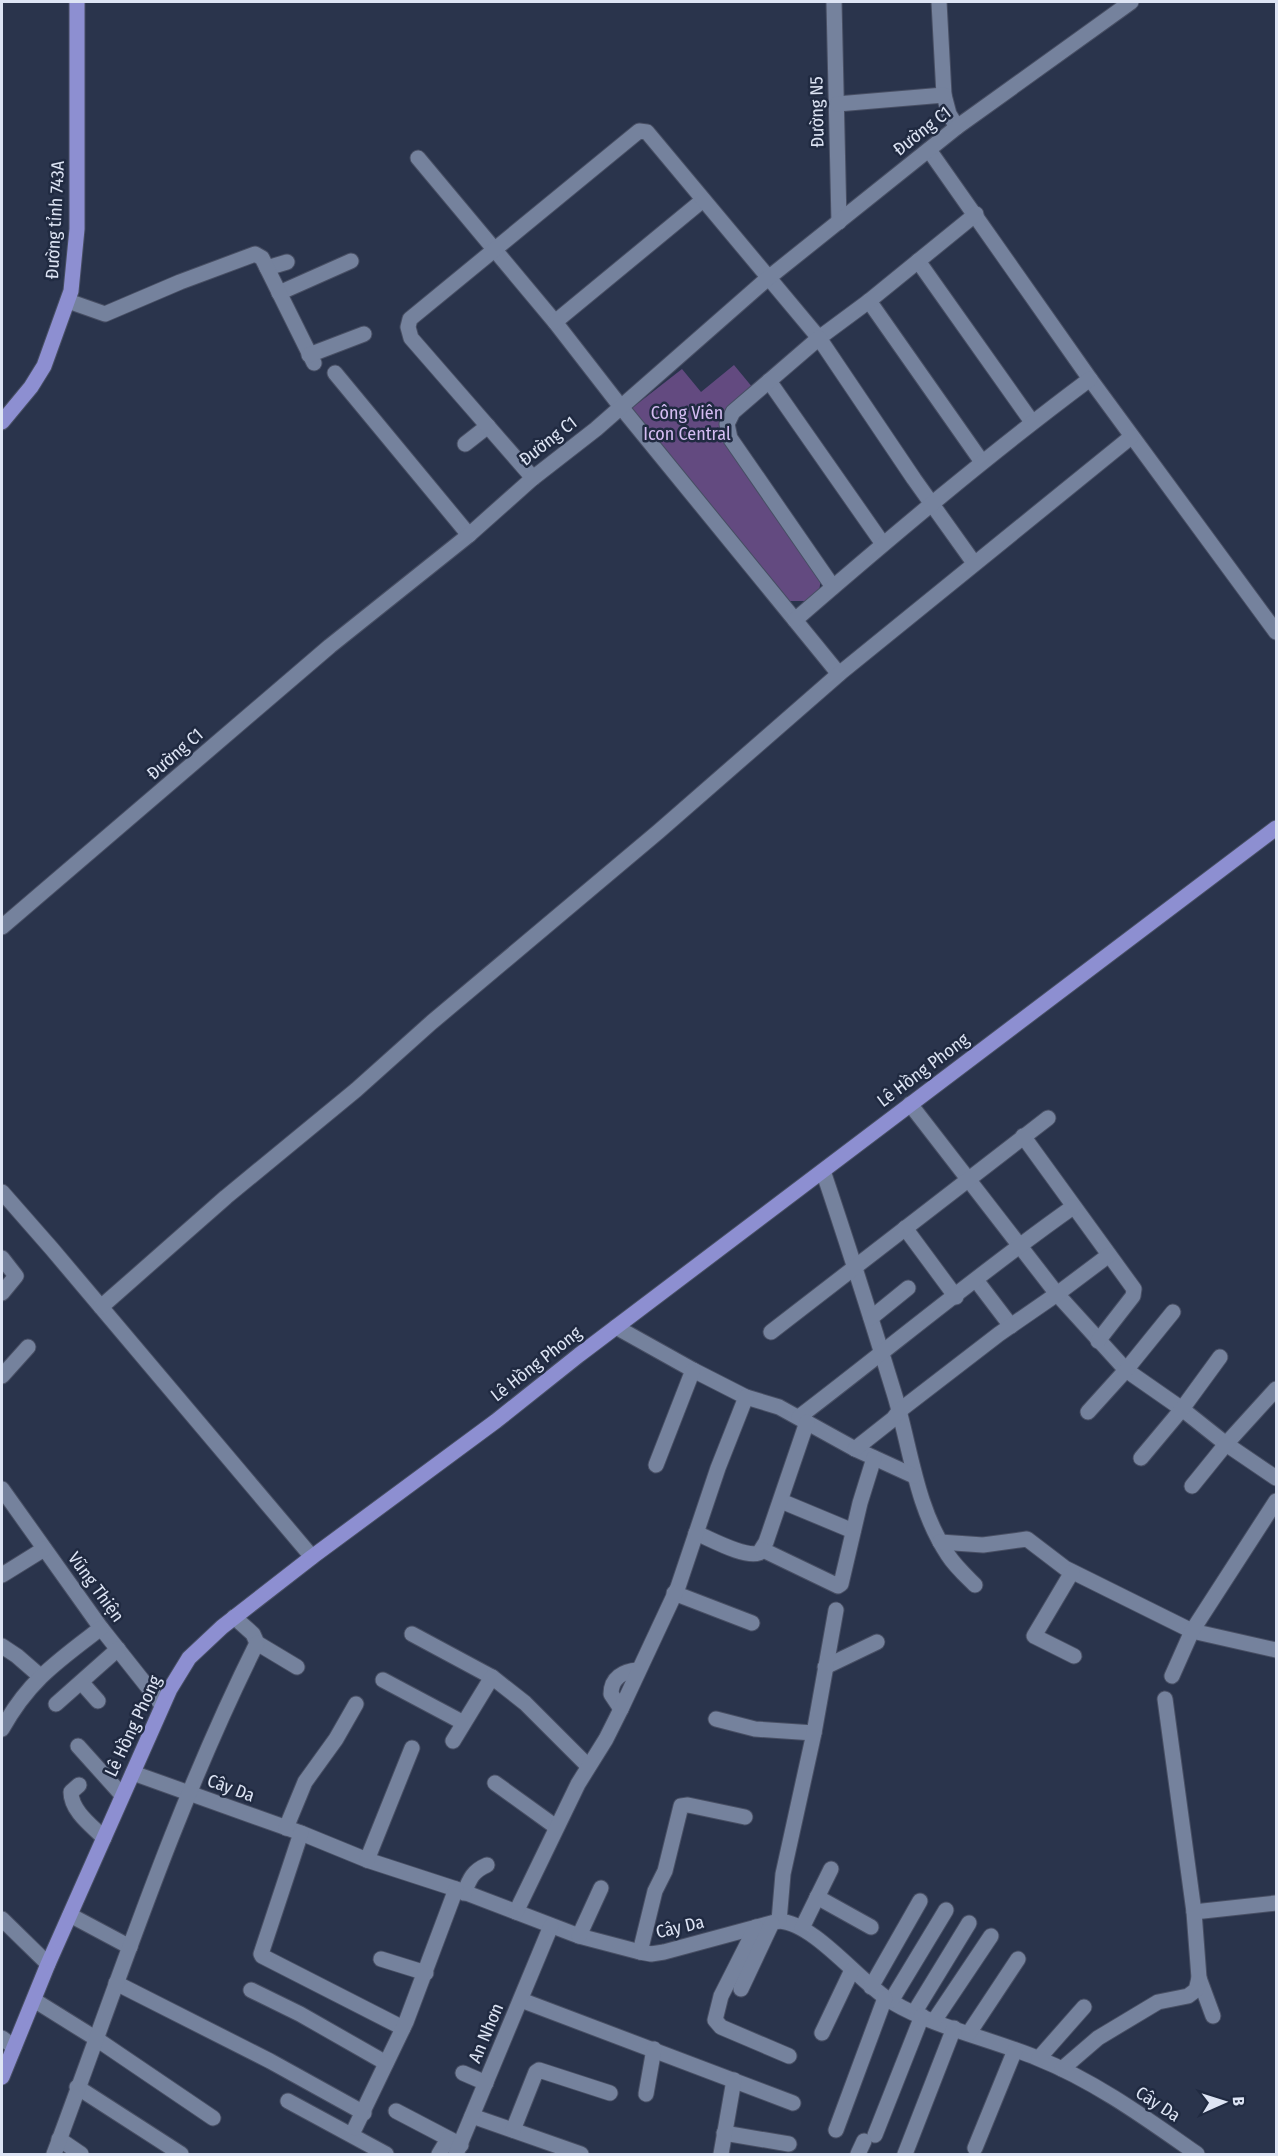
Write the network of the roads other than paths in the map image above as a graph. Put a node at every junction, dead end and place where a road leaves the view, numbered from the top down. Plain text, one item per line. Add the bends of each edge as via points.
1 (77, 2) edge
2 (834, 2) edge
3 (939, 2) edge
4 (1131, 2) edge
5 (944, 94) junction
6 (837, 104) junction
7 (957, 127) junction
8 (929, 150) junction
9 (418, 158) dead end
10 (703, 200) junction
11 (976, 214) junction
12 (839, 222) junction
13 (494, 249) junction
14 (351, 261) dead end
15 (918, 261) junction
16 (287, 262) dead end
17 (267, 268) junction
18 (767, 279) junction
19 (279, 293) junction
20 (68, 301) junction
21 (869, 301) junction
22 (555, 322) junction
23 (364, 334) dead end
24 (819, 338) junction
25 (335, 373) dead end
26 (1089, 379) junction
27 (769, 381) junction
28 (621, 407) junction
29 (2, 422) edge
30 (1032, 422) junction
31 (488, 426) junction
32 (1131, 437) junction
33 (465, 444) dead end
34 (982, 462) junction
35 (533, 478) junction
36 (932, 502) junction
37 (469, 535) junction
38 (883, 544) junction
39 (974, 563) junction
40 (833, 587) junction
41 (795, 620) junction
42 (1276, 632) edge
43 (839, 674) junction
44 (1276, 828) edge
45 (2, 927) edge
46 (910, 1104) junction
47 (1048, 1118) dead end
48 (1023, 1136) junction
49 (823, 1171) junction
50 (969, 1180) junction
51 (2, 1192) edge
52 (1073, 1207) junction
53 (905, 1228) junction
54 (1019, 1245) junction
55 (1109, 1255) junction
56 (2, 1258) edge
57 (855, 1266) junction
58 (975, 1280) junction
59 (908, 1288) dead end
60 (2, 1293) edge
61 (1057, 1294) junction
62 (956, 1296) junction
63 (101, 1307) junction
64 (1173, 1312) dead end
65 (871, 1318) junction
66 (1011, 1326) junction
67 (616, 1327) junction
68 (771, 1332) dead end
69 (1098, 1341) junction
70 (28, 1347) dead end
71 (882, 1354) junction
72 (1220, 1358) dead end
73 (693, 1370) junction
74 (1126, 1370) junction
75 (2, 1376) edge
76 (1276, 1389) edge
77 (746, 1397) junction
78 (1182, 1409) junction
79 (899, 1411) junction
80 (1088, 1412) dead end
81 (803, 1419) junction
82 (1226, 1444) junction
83 (855, 1449) junction
84 (874, 1458) junction
85 (1141, 1458) dead end
86 (656, 1465) dead end
87 (914, 1476) junction
88 (1276, 1478) edge
89 (1192, 1486) dead end
90 (2, 1489) edge
91 (781, 1500) junction
92 (1276, 1501) edge
93 (853, 1532) junction
94 (696, 1533) junction
95 (940, 1542) junction
96 (44, 1549) junction
97 (762, 1550) junction
98 (312, 1557) junction
99 (1072, 1572) junction
100 (2, 1575) edge
101 (975, 1586) dead end
102 (674, 1593) junction
103 (836, 1610) dead end
104 (234, 1617) junction
105 (752, 1623) dead end
106 (101, 1628) junction
107 (1192, 1631) junction
108 (412, 1634) dead end
109 (877, 1642) dead end
110 (257, 1643) junction
111 (2, 1646) edge
112 (118, 1649) junction
113 (1276, 1650) edge
114 (1074, 1656) dead end
115 (825, 1666) junction
116 (297, 1667) dead end
117 (40, 1676) junction
118 (1172, 1676) dead end
119 (492, 1677) junction
120 (383, 1680) dead end
121 (82, 1683) junction
122 (1165, 1699) dead end
123 (99, 1701) dead end
124 (56, 1704) dead end
125 (356, 1704) dead end
126 (162, 1705) junction
127 (716, 1719) dead end
128 (462, 1722) junction
129 (2, 1728) edge
130 (814, 1733) junction
131 (453, 1741) dead end
132 (78, 1746) dead end
133 (412, 1748) dead end
134 (588, 1766) junction
135 (133, 1773) junction
136 (495, 1783) dead end
137 (79, 1785) dead end
138 (188, 1793) junction
139 (122, 1796) junction
140 (745, 1817) dead end
141 (556, 1827) junction
142 (286, 1828) junction
143 (301, 1833) junction
144 (104, 1838) junction
145 (367, 1860) junction
146 (487, 1865) dead end
147 (831, 1869) dead end
148 (601, 1888) dead end
149 (460, 1891) junction
150 (817, 1898) junction
151 (921, 1901) dead end
152 (1276, 1903) edge
153 (946, 1910) dead end
154 (516, 1912) junction
155 (1194, 1912) junction
156 (70, 1915) junction
157 (2, 1919) edge
158 (776, 1922) junction
159 (969, 1923) dead end
160 (551, 1926) junction
161 (756, 1928) junction
162 (802, 1928) junction
163 (871, 1928) dead end
164 (579, 1936) junction
165 (991, 1936) dead end
166 (130, 1947) junction
167 (640, 1952) junction
168 (381, 1959) dead end
169 (1018, 1959) dead end
170 (48, 1964) junction
171 (852, 1970) junction
172 (426, 1973) junction
173 (1199, 1978) junction
174 (116, 1983) junction
175 (871, 1987) junction
176 (741, 1989) dead end
177 (251, 1990) dead end
178 (34, 2000) junction
179 (521, 2000) junction
180 (888, 2000) junction
181 (1084, 2007) dead end
182 (1213, 2016) dead end
183 (923, 2017) junction
184 (403, 2028) junction
185 (954, 2028) junction
186 (822, 2033) dead end
187 (969, 2033) junction
188 (95, 2038) junction
189 (8, 2043) edge
190 (654, 2049) junction
191 (1015, 2050) junction
192 (789, 2056) dead end
193 (1039, 2058) junction
194 (386, 2063) junction
195 (1062, 2069) junction
196 (463, 2073) dead end
197 (2, 2077) edge
198 (734, 2080) junction
199 (486, 2083) junction
200 (77, 2087) junction
201 (610, 2093) dead end
202 (646, 2094) dead end
203 (288, 2101) dead end
204 (793, 2103) dead end
205 (396, 2111) dead end
206 (364, 2113) junction
207 (472, 2116) junction
208 (213, 2118) dead end
209 (355, 2128) dead end
210 (513, 2130) junction
211 (836, 2130) dead end
212 (724, 2133) junction
213 (59, 2139) junction
214 (789, 2144) dead end
215 (866, 2144) edge
216 (455, 2146) edge
217 (975, 2148) dead end
218 (54, 2154) edge
219 (81, 2154) edge
220 (181, 2154) edge
221 (386, 2154) edge
222 (440, 2154) edge
223 (581, 2154) edge
224 (721, 2154) edge
225 (905, 2154) edge
226 (1197, 2154) edge

1 - 20 main road, Đường tỉnh 743A via 77,229
2 - 6 street, Đường N5
3 - 5 street
4 - 7 street, Đường C1
5 - 6 street
5 - 7 street
6 - 12 street, Đường N5
7 - 8 street, Đường C1
8 - 11 street
8 - 12 street, Đường C1
9 - 13 street
10 - 13 street via 647,132 639,131
10 - 18 street
10 - 22 street
11 - 15 street
11 - 26 street
12 - 18 street, Đường C1
13 - 22 street
13 - 31 street via 410,319 408,327 411,338
14 - 19 street
15 - 21 street
15 - 30 street
16 - 17 street
17 - 19 street
17 - 20 street via 255,254 105,314
18 - 24 street
18 - 28 street, Đường C1
19 - 23 street via 312,359
20 - 29 main road, Đường tỉnh 743A via 44,366
21 - 24 street
21 - 34 street
22 - 28 street
24 - 27 street
24 - 36 street
25 - 37 street
26 - 30 street
26 - 32 street
27 - 38 street
27 - 40 street via 734,412 727,424 730,438
28 - 35 street, Đường C1
28 - 41 street
30 - 34 street
31 - 33 street
31 - 35 street
32 - 39 street
32 - 42 street
34 - 36 street
35 - 37 street, Đường C1
36 - 38 street
36 - 39 street
37 - 45 street, Đường C1 via 330,646
38 - 40 street
39 - 43 street
40 - 41 street
41 - 43 street
43 - 63 street
44 - 46 main road, Lê Hồng Phong
46 - 49 main road, Lê Hồng Phong
46 - 50 street
47 - 48 street
48 - 50 street
48 - 52 street
49 - 57 street
49 - 67 main road, Lê Hồng Phong
50 - 53 street
50 - 54 street
51 - 63 street
52 - 54 street
52 - 55 street
53 - 57 street
53 - 62 street
54 - 58 street
54 - 61 street
55 - 61 street
55 - 69 street via 1134,1293
56 - 60 street via 16,1276
57 - 65 street
57 - 68 street
58 - 62 street
58 - 66 street
59 - 65 street
61 - 66 street
61 - 69 street
62 - 71 street
63 - 98 street
64 - 74 street
65 - 71 street
66 - 79 street
67 - 73 street
67 - 98 main road, Lê Hồng Phong
69 - 74 street
70 - 75 street
71 - 79 street
71 - 81 street
72 - 78 street
73 - 77 street
73 - 86 street
74 - 78 street
74 - 80 street
76 - 82 street
77 - 81 street
77 - 94 street
78 - 82 street
78 - 85 street
79 - 83 street
79 - 87 street
81 - 83 street
81 - 91 street
82 - 88 street
82 - 89 street
83 - 84 street
84 - 87 street
84 - 93 street
87 - 95 street
90 - 96 street, Vũng Thiện
91 - 93 street
91 - 97 street
92 - 107 street
93 - 97 street via 843,1582 838,1586
94 - 97 street via 748,1554 756,1555
94 - 102 street
95 - 99 street via 982,1545 1027,1539
95 - 101 street
96 - 100 street
96 - 106 street, Vũng Thiện
98 - 104 main road, Lê Hồng Phong
99 - 107 street
99 - 114 street via 1034,1636
102 - 105 street
102 - 134 street via 621,1709
103 - 115 street
104 - 110 street
104 - 126 main road, Lê Hồng Phong via 189,1659
106 - 112 street, Vũng Thiện
106 - 117 street
107 - 113 street
107 - 118 street
108 - 119 street
109 - 115 street
110 - 116 street
110 - 138 street
111 - 117 street
112 - 121 street
112 - 126 street, Vũng Thiện
115 - 130 street
117 - 129 street
119 - 128 street
119 - 134 street
120 - 128 street
121 - 123 street
121 - 124 street
122 - 155 street
125 - 142 street via 305,1782
126 - 135 main road, Lê Hồng Phong
127 - 130 street via 755,1729
128 - 131 street
130 - 158 street
132 - 139 street
133 - 145 street
134 - 141 street
135 - 138 street, Cây Da
135 - 139 main road, Lê Hồng Phong
136 - 141 street
137 - 144 street via 71,1792 72,1802
138 - 142 street, Cây Da
138 - 166 street
139 - 144 main road, Lê Hồng Phong
140 - 167 street via 688,1804 681,1806
141 - 154 street
142 - 143 street, Cây Da
143 - 145 street, Cây Da
143 - 184 street via 261,1954
144 - 156 main road, Lê Hồng Phong
145 - 149 street, Cây Da
146 - 149 street via 471,1874
147 - 150 street
148 - 164 street
149 - 154 street, Cây Da
149 - 172 street
150 - 162 street
150 - 163 street
151 - 175 street
152 - 155 street
153 - 180 street
154 - 160 street, Cây Da
155 - 173 street
156 - 166 street
156 - 170 main road, Lê Hồng Phong
157 - 170 street
158 - 161 street, Cây Da
158 - 162 street, Cây Da via 792,1922
158 - 176 street
159 - 183 street
160 - 164 street, Cây Da
160 - 179 street, An Nhơn
161 - 167 street, Cây Da via 671,1951
161 - 192 street via 721,1996 715,2020 722,2027
162 - 171 street, Cây Da
164 - 167 street, Cây Da
165 - 183 street
166 - 174 street
168 - 172 street
169 - 187 street
170 - 178 main road, Lê Hồng Phong
171 - 175 street, Cây Da
171 - 186 street
172 - 184 street
173 - 182 street
173 - 195 street via 1196,1990 1188,1996 1158,2002 1098,2038
174 - 188 street
174 - 206 street
175 - 180 street, Cây Da
177 - 194 street via 300,2013
178 - 188 street
178 - 189 main road, Lê Hồng Phong
179 - 190 street
179 - 199 street, An Nhơn
180 - 183 street, Cây Da
180 - 211 street
181 - 193 street
183 - 185 street, Cây Da
183 - 215 street
184 - 194 street
185 - 187 street, Cây Da
185 - 225 street
187 - 191 street, Cây Da
188 - 200 street
188 - 208 street
189 - 197 main road, Lê Hồng Phong
190 - 198 street
190 - 202 street
191 - 193 street, Cây Da
191 - 217 street
193 - 195 street, Cây Da
194 - 206 street
195 - 226 street, Cây Da
196 - 199 street
198 - 204 street
198 - 212 street
199 - 207 street, An Nhơn
200 - 213 street
200 - 220 street
201 - 210 street via 539,2070
203 - 221 street
205 - 216 street
206 - 209 street
207 - 210 street
207 - 216 street, An Nhơn
210 - 223 street
212 - 214 street
212 - 224 street
213 - 218 street
213 - 219 street
216 - 222 street, An Nhơn

